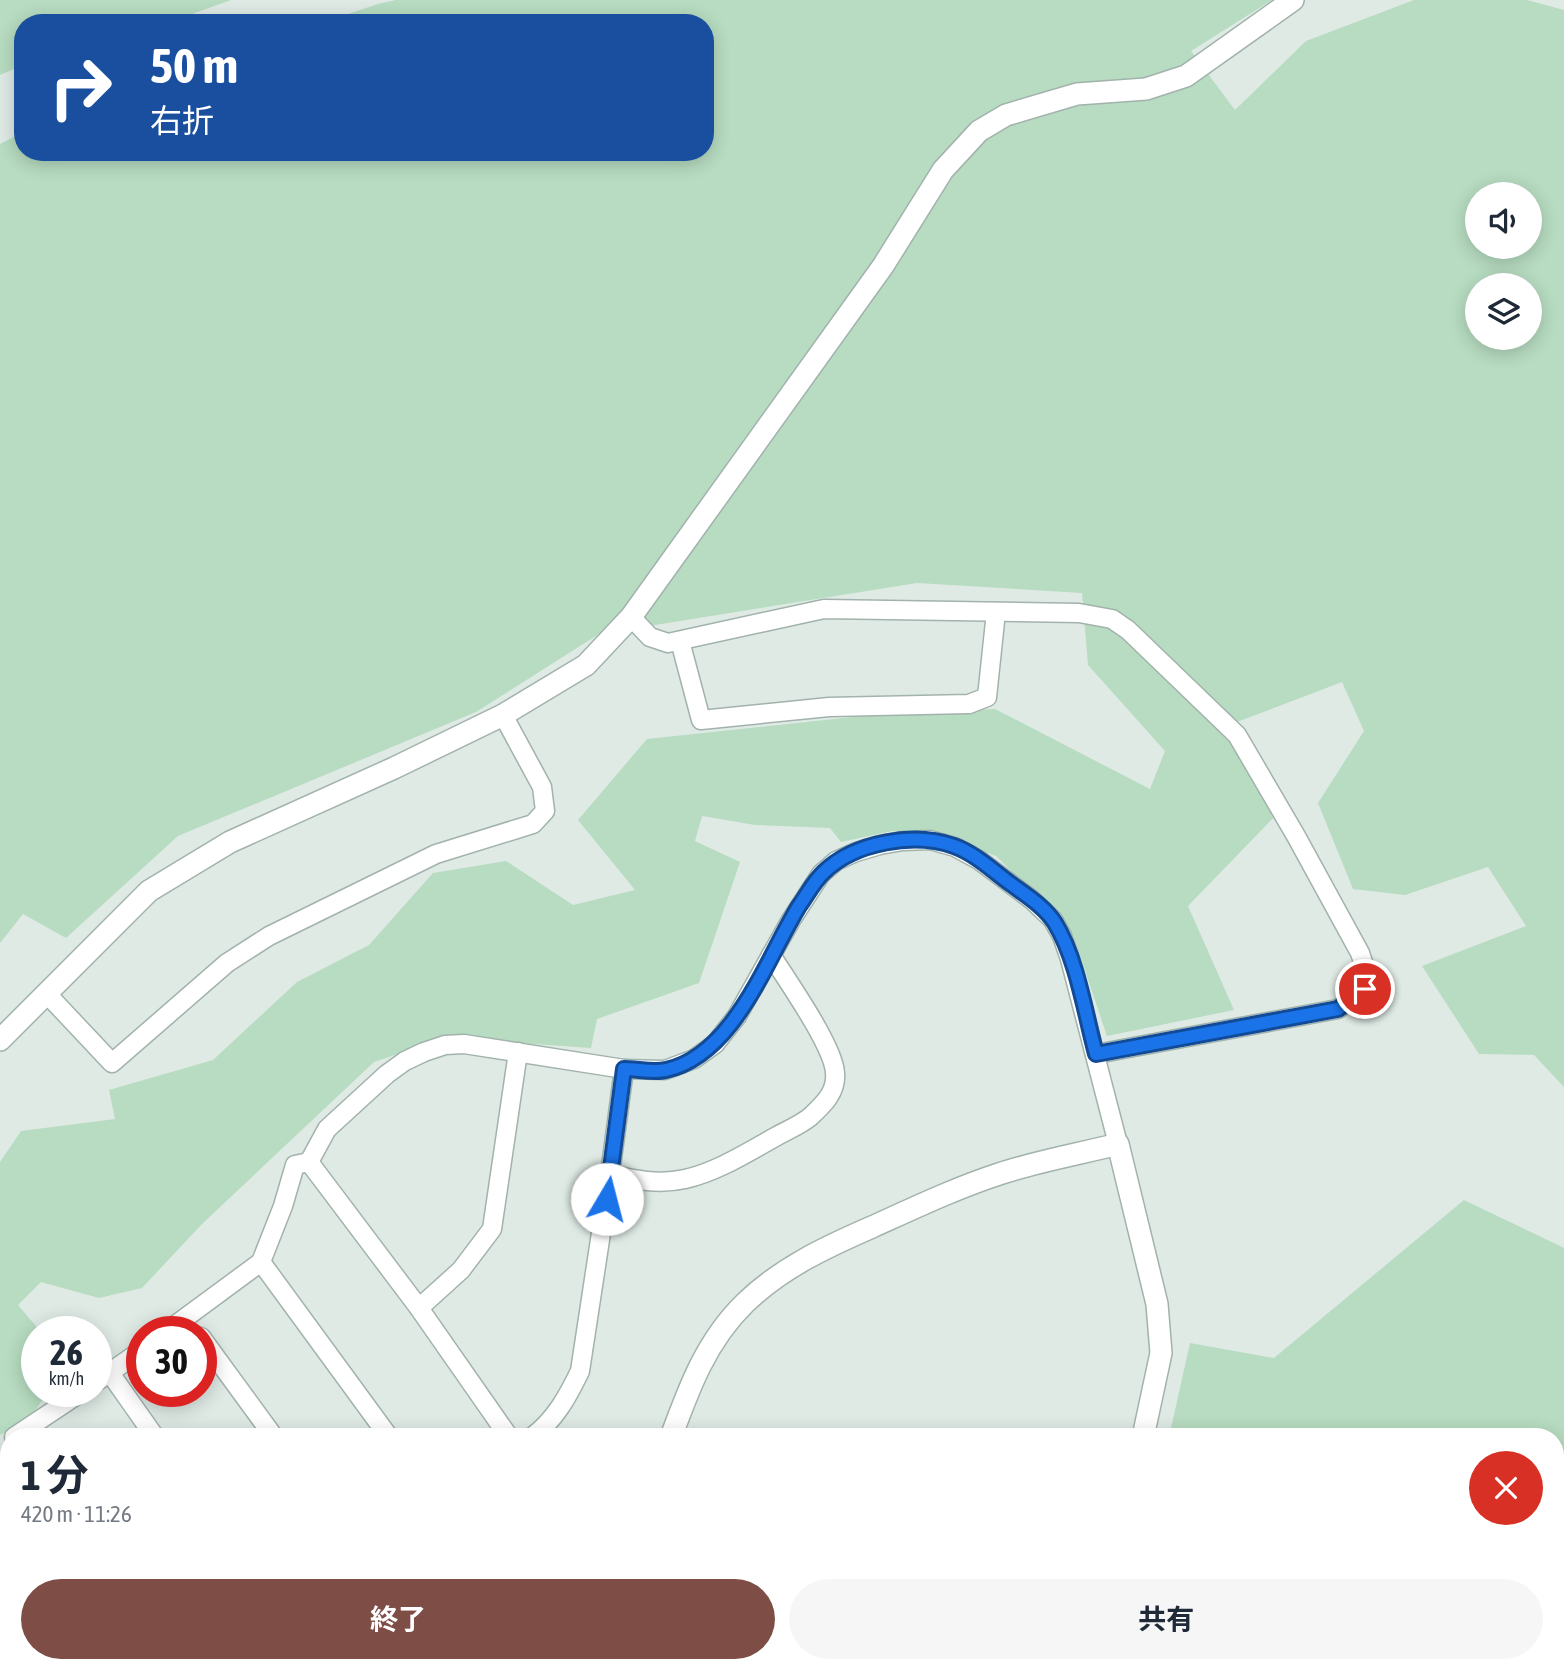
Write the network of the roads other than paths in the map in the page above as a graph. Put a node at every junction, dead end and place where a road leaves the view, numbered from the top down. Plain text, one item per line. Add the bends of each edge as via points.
1 (1293, 0) edge
2 (996, 612) junction
3 (631, 618) junction
4 (680, 641) junction
5 (503, 715) junction
6 (771, 955) junction
7 (47, 994) junction
8 (0, 1040) edge
9 (518, 1052) junction
10 (1096, 1054) junction
11 (624, 1069) junction
12 (1118, 1144) junction
13 (309, 1162) junction
14 (610, 1174) junction
15 (261, 1262) junction
16 (419, 1308) junction
17 (201, 1316) edge
18 (217, 1359) edge
19 (112, 1388) edge
20 (65, 1407) edge
21 (41, 1428) edge
22 (147, 1428) edge
23 (267, 1428) edge
24 (382, 1428) edge
25 (503, 1428) edge
26 (541, 1428) edge
27 (674, 1428) edge
28 (1145, 1428) edge

1 - 3 street via 1186,76 1146,89 1077,94 1006,115 979,131 943,170 883,267
2 - 4 street via 824,609
2 - 4 street via 987,697 969,704 829,707 701,720
2 - 10 street via 1079,613 1112,619 1217,715 1253,761 1360,953 1367,974 1365,989 1338,1009
3 - 4 street via 650,637 668,643
3 - 5 street via 586,665
5 - 7 street via 218,849 149,891
5 - 7 street via 542,788 545,811 533,824 436,854 270,936 227,963 112,1063
6 - 10 street via 821,874 836,861 903,841 955,847 979,860 1053,920 1070,959
6 - 11 street via 737,1016 715,1044 694,1059 665,1070
6 - 14 street via 831,1052 833,1090 823,1105 807,1120 706,1173 663,1182
7 - 8 street
9 - 11 street
9 - 13 street via 445,1045 405,1061 342,1112
9 - 16 street via 492,1229 461,1270
10 - 12 street
11 - 14 street
12 - 27 street via 1002,1172 956,1189 802,1260 769,1281 717,1336 695,1373
12 - 28 street via 1157,1304 1161,1353
13 - 15 street via 295,1164
13 - 16 street
14 - 26 street via 580,1371 556,1414
15 - 17 street
15 - 24 street
16 - 25 street
18 - 23 street
19 - 22 street
20 - 21 street

